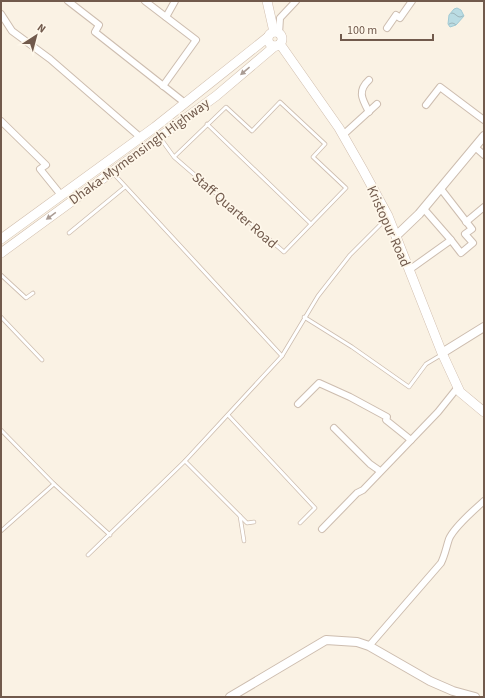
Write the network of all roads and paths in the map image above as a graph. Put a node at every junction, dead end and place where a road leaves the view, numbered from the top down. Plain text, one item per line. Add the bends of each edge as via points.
1 (68, 1) edge
2 (145, 1) edge
3 (175, 1) edge
4 (268, 1) edge
5 (296, 1) edge
6 (412, 1) edge
7 (1, 14) edge
8 (166, 17) junction
9 (387, 28) dead end
10 (274, 34) junction
11 (277, 45) junction
12 (369, 80) dead end
13 (162, 86) junction
14 (185, 103) junction
15 (377, 104) dead end
16 (426, 105) dead end
17 (368, 112) junction
18 (484, 120) edge
19 (1, 121) edge
20 (207, 124) junction
21 (343, 135) junction
22 (484, 136) edge
23 (140, 137) junction
24 (159, 138) junction
25 (475, 147) junction
26 (484, 155) edge
27 (174, 157) junction
28 (112, 172) junction
29 (125, 187) junction
30 (440, 189) junction
31 (61, 195) junction
32 (484, 207) edge
33 (424, 209) junction
34 (388, 216) junction
35 (466, 222) junction
36 (311, 224) junction
37 (70, 233) dead end
38 (396, 236) junction
39 (1, 238) edge
40 (451, 240) junction
41 (1, 253) edge
42 (409, 270) junction
43 (1, 275) edge
44 (34, 293) dead end
45 (1, 317) edge
46 (304, 317) junction
47 (484, 327) edge
48 (442, 354) junction
49 (282, 356) junction
50 (42, 360) dead end
51 (458, 387) junction
52 (298, 404) dead end
53 (484, 412) edge
54 (228, 415) junction
55 (334, 428) dead end
56 (1, 430) edge
57 (411, 440) junction
58 (185, 461) junction
59 (380, 471) junction
60 (54, 484) junction
61 (484, 501) edge
62 (240, 516) junction
63 (254, 522) dead end
64 (300, 524) dead end
65 (322, 529) dead end
66 (1, 531) edge
67 (110, 535) junction
68 (244, 541) dead end
69 (88, 555) dead end
70 (369, 646) junction
71 (460, 695) edge
72 (230, 697) edge
73 (475, 697) edge

1 - 13 street via 100,25 95,32
2 - 8 street
3 - 8 street
4 - 10 main road
5 - 10 street via 280,18
6 - 9 street via 400,18 396,15
7 - 23 street via 12,31 50,59
8 - 13 street via 196,40
10 - 11 main road via 282,39
10 - 14 main road, Dhaka-Mymensingh Highway
11 - 21 main road, Kristopur Road
11 -> 24 main road, Dhaka-Mymensingh Highway via 216,96
12 - 17 street via 361,91
13 - 14 street
14 - 23 main road, Dhaka-Mymensingh Highway
15 - 17 street
16 - 18 street via 440,87
17 - 21 street
19 - 31 street via 46,165 40,170
20 - 27 lane
20 - 36 lane
20 - 36 lane, Staff Quarter Road via 226,106 252,131 280,102 325,144 313,157 346,188
21 - 34 main road, Kristopur Road
22 - 25 street
23 - 31 main road, Dhaka-Mymensingh Highway
24 - 27 lane, Staff Quarter Road
24 - 28 main road, Dhaka-Mymensingh Highway
25 - 26 street
25 - 30 street
27 - 36 lane, Staff Quarter Road via 284,252
28 - 29 lane
28 -> 41 main road, Dhaka-Mymensingh Highway
29 - 37 lane
29 - 49 lane
30 - 33 street
30 - 35 street
31 - 39 main road, Dhaka-Mymensingh Highway
32 - 35 street
33 - 38 street
33 - 40 street
34 - 38 main road, Kristopur Road
34 - 46 lane via 350,255
35 - 40 street via 472,229 465,234 473,244 461,253
38 - 42 main road, Kristopur Road
40 - 42 street
42 - 48 main road, Kristopur Road
43 - 44 lane via 26,298
45 - 50 lane
46 - 48 lane via 409,387 426,364
46 - 49 lane
47 - 48 street
48 - 51 main road, Kristopur Road
49 - 54 lane
51 - 53 main road, Kristopur Road via 460,392
51 - 57 street
52 - 57 street via 319,383 350,396 386,417 386,420
54 - 58 lane
54 - 64 lane via 315,508
55 - 59 street
56 - 60 lane
57 - 59 street
58 - 62 lane
58 - 67 lane
59 - 65 street
60 - 66 lane
60 - 67 lane
61 - 70 street via 450,538 441,564
62 - 63 lane via 247,523
62 - 68 lane
67 - 69 lane
70 - 71 street
70 - 72 street via 358,642 326,640
71 - 73 street

